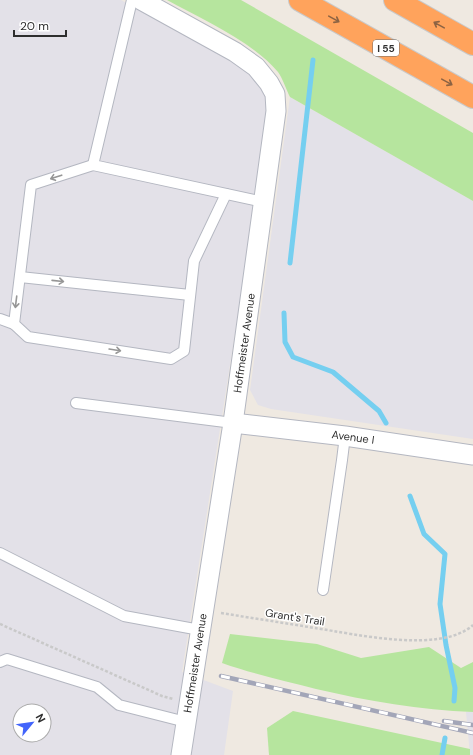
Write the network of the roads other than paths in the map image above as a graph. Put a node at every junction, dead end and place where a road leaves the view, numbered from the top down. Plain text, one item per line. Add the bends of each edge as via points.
1 (132, 0) edge
2 (141, 0) edge
3 (300, 0) edge
4 (395, 0) edge
5 (473, 44) edge
6 (473, 97) edge
7 (93, 165) junction
8 (226, 194) junction
9 (263, 202) junction
10 (20, 276) junction
11 (190, 295) junction
12 (0, 319) edge
13 (14, 324) junction
14 (76, 403) dead end
15 (233, 423) junction
16 (345, 436) junction
17 (473, 455) edge
18 (0, 553) edge
19 (323, 590) dead end
20 (200, 630) junction
21 (0, 662) edge
22 (186, 722) junction
23 (181, 755) edge

1 - 7 lane
2 - 9 street, Hoffmeister Avenue via 235,52 256,67 269,83 275,94 276,111
3 -> 6 highway, I 55
5 -> 4 highway
7 - 8 lane
7 -> 10 lane via 31,184
8 - 9 lane
8 - 11 lane via 194,261
9 - 15 street, Hoffmeister Avenue
10 -> 11 lane
10 -> 13 lane
13 -> 11 lane via 28,337 171,359 184,351
12 - 13 lane
14 - 15 lane
15 - 16 street, Avenue I
15 - 20 street, Hoffmeister Avenue
16 - 17 street, Avenue I
16 - 19 lane
18 - 20 lane via 124,616
20 - 22 street, Hoffmeister Avenue
21 - 22 lane via 7,659 97,687 119,705
22 - 23 street, Hoffmeister Avenue

